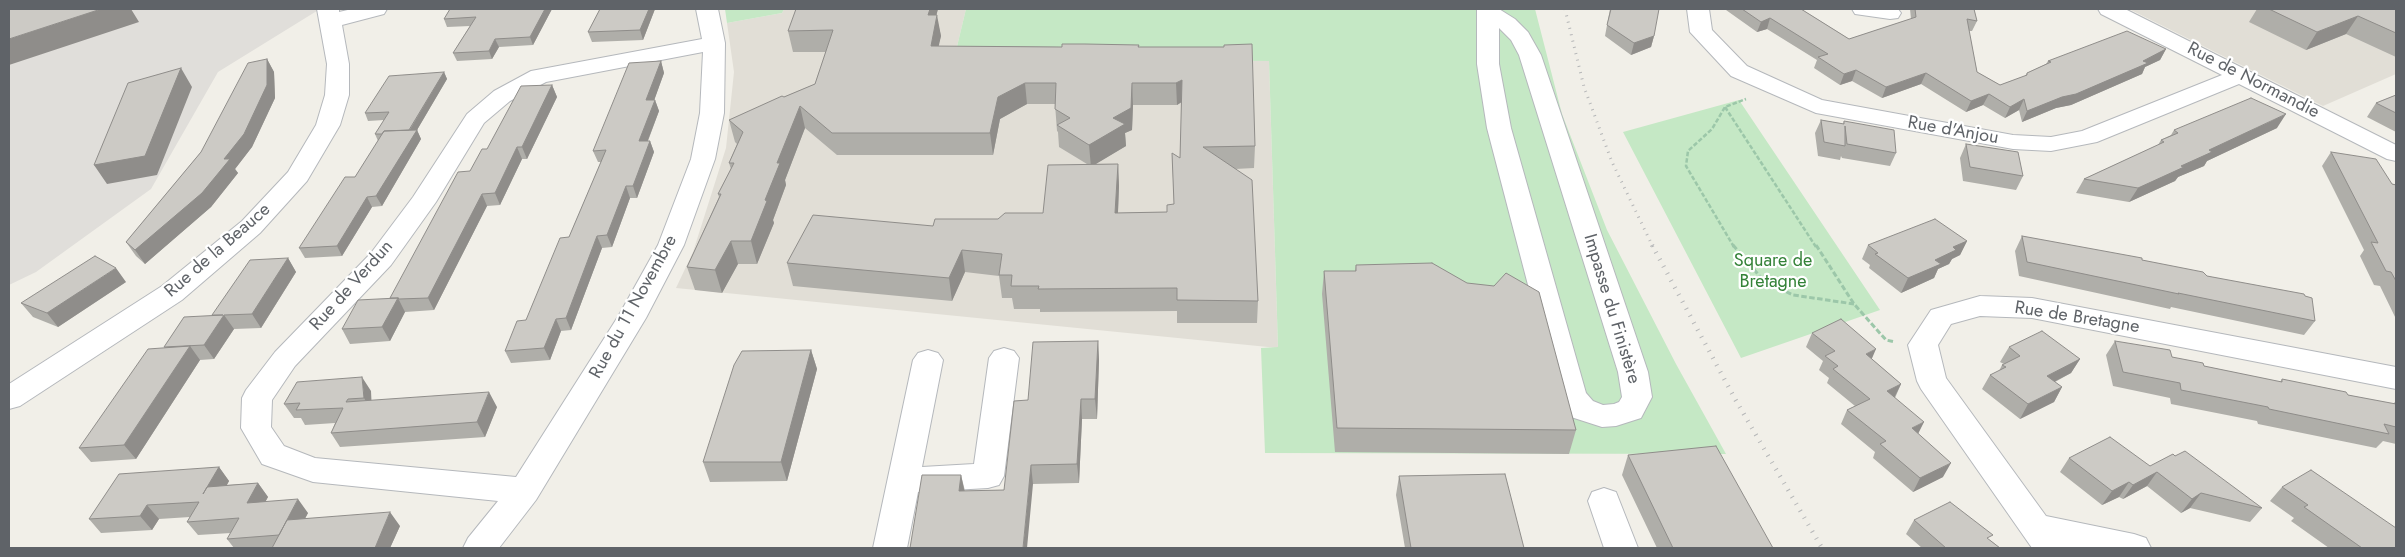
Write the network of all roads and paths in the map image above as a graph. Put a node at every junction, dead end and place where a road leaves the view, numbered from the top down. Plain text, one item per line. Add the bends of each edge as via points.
1 (376, 9) edge
2 (707, 9) edge
3 (1698, 9) edge
4 (1863, 9) edge
5 (2109, 9) edge
6 (1488, 11) edge
7 (1890, 13) dead end
8 (330, 15) edge
9 (714, 43) junction
10 (2241, 75) junction
11 (1775, 88) junction
12 (1725, 107) junction
13 (2396, 154) edge
14 (1854, 304) junction
15 (1923, 345) junction
16 (1004, 358) dead end
17 (928, 360) dead end
18 (2396, 378) edge
19 (9, 398) edge
20 (904, 480) junction
21 (525, 491) junction
22 (1604, 501) dead end
23 (2043, 538) edge
24 (480, 548) edge
25 (890, 548) edge
26 (1621, 548) edge
27 (2134, 548) edge

1 - 8 street
2 - 9 street, Rue du 11 Novembre
3 - 11 street, Rue d'Anjou via 1701,32 1719,53 1738,70
4 - 7 street
5 - 10 street, Rue de Normandie
6 - 6 street, Impasse du Finistère via 1488,64 1499,128 1572,396 1582,410 1602,416 1616,415 1630,410 1637,397 1633,372 1530,55 1520,36
8 - 19 street, Rue de la Beauce via 338,64 334,110 298,176 251,228 172,293
9 - 21 street, Rue du 11 Novembre via 712,113 703,159 672,244 632,318
9 - 21 street, Rue de Verdun via 539,76 502,96 476,119 423,202 381,259 285,360 257,398 256,428 273,455 313,470
10 - 11 street, Rue d'Anjou via 2088,137 2051,144 2013,142 1816,106
10 - 13 street, Rue de Normandie
11 - 12 path
12 - 14 path
12 - 14 path via 1712,129 1688,151 1686,166 1731,243 1762,280 1793,295
14 - 15 path via 1886,340
15 - 18 street, Rue de Bretagne via 1941,317 1980,306 2032,308
15 - 23 street via 1932,381
16 - 20 street via 988,476
17 - 20 street
20 - 25 street
21 - 24 street, Rue du 11 Novembre
22 - 26 street
23 - 27 street

